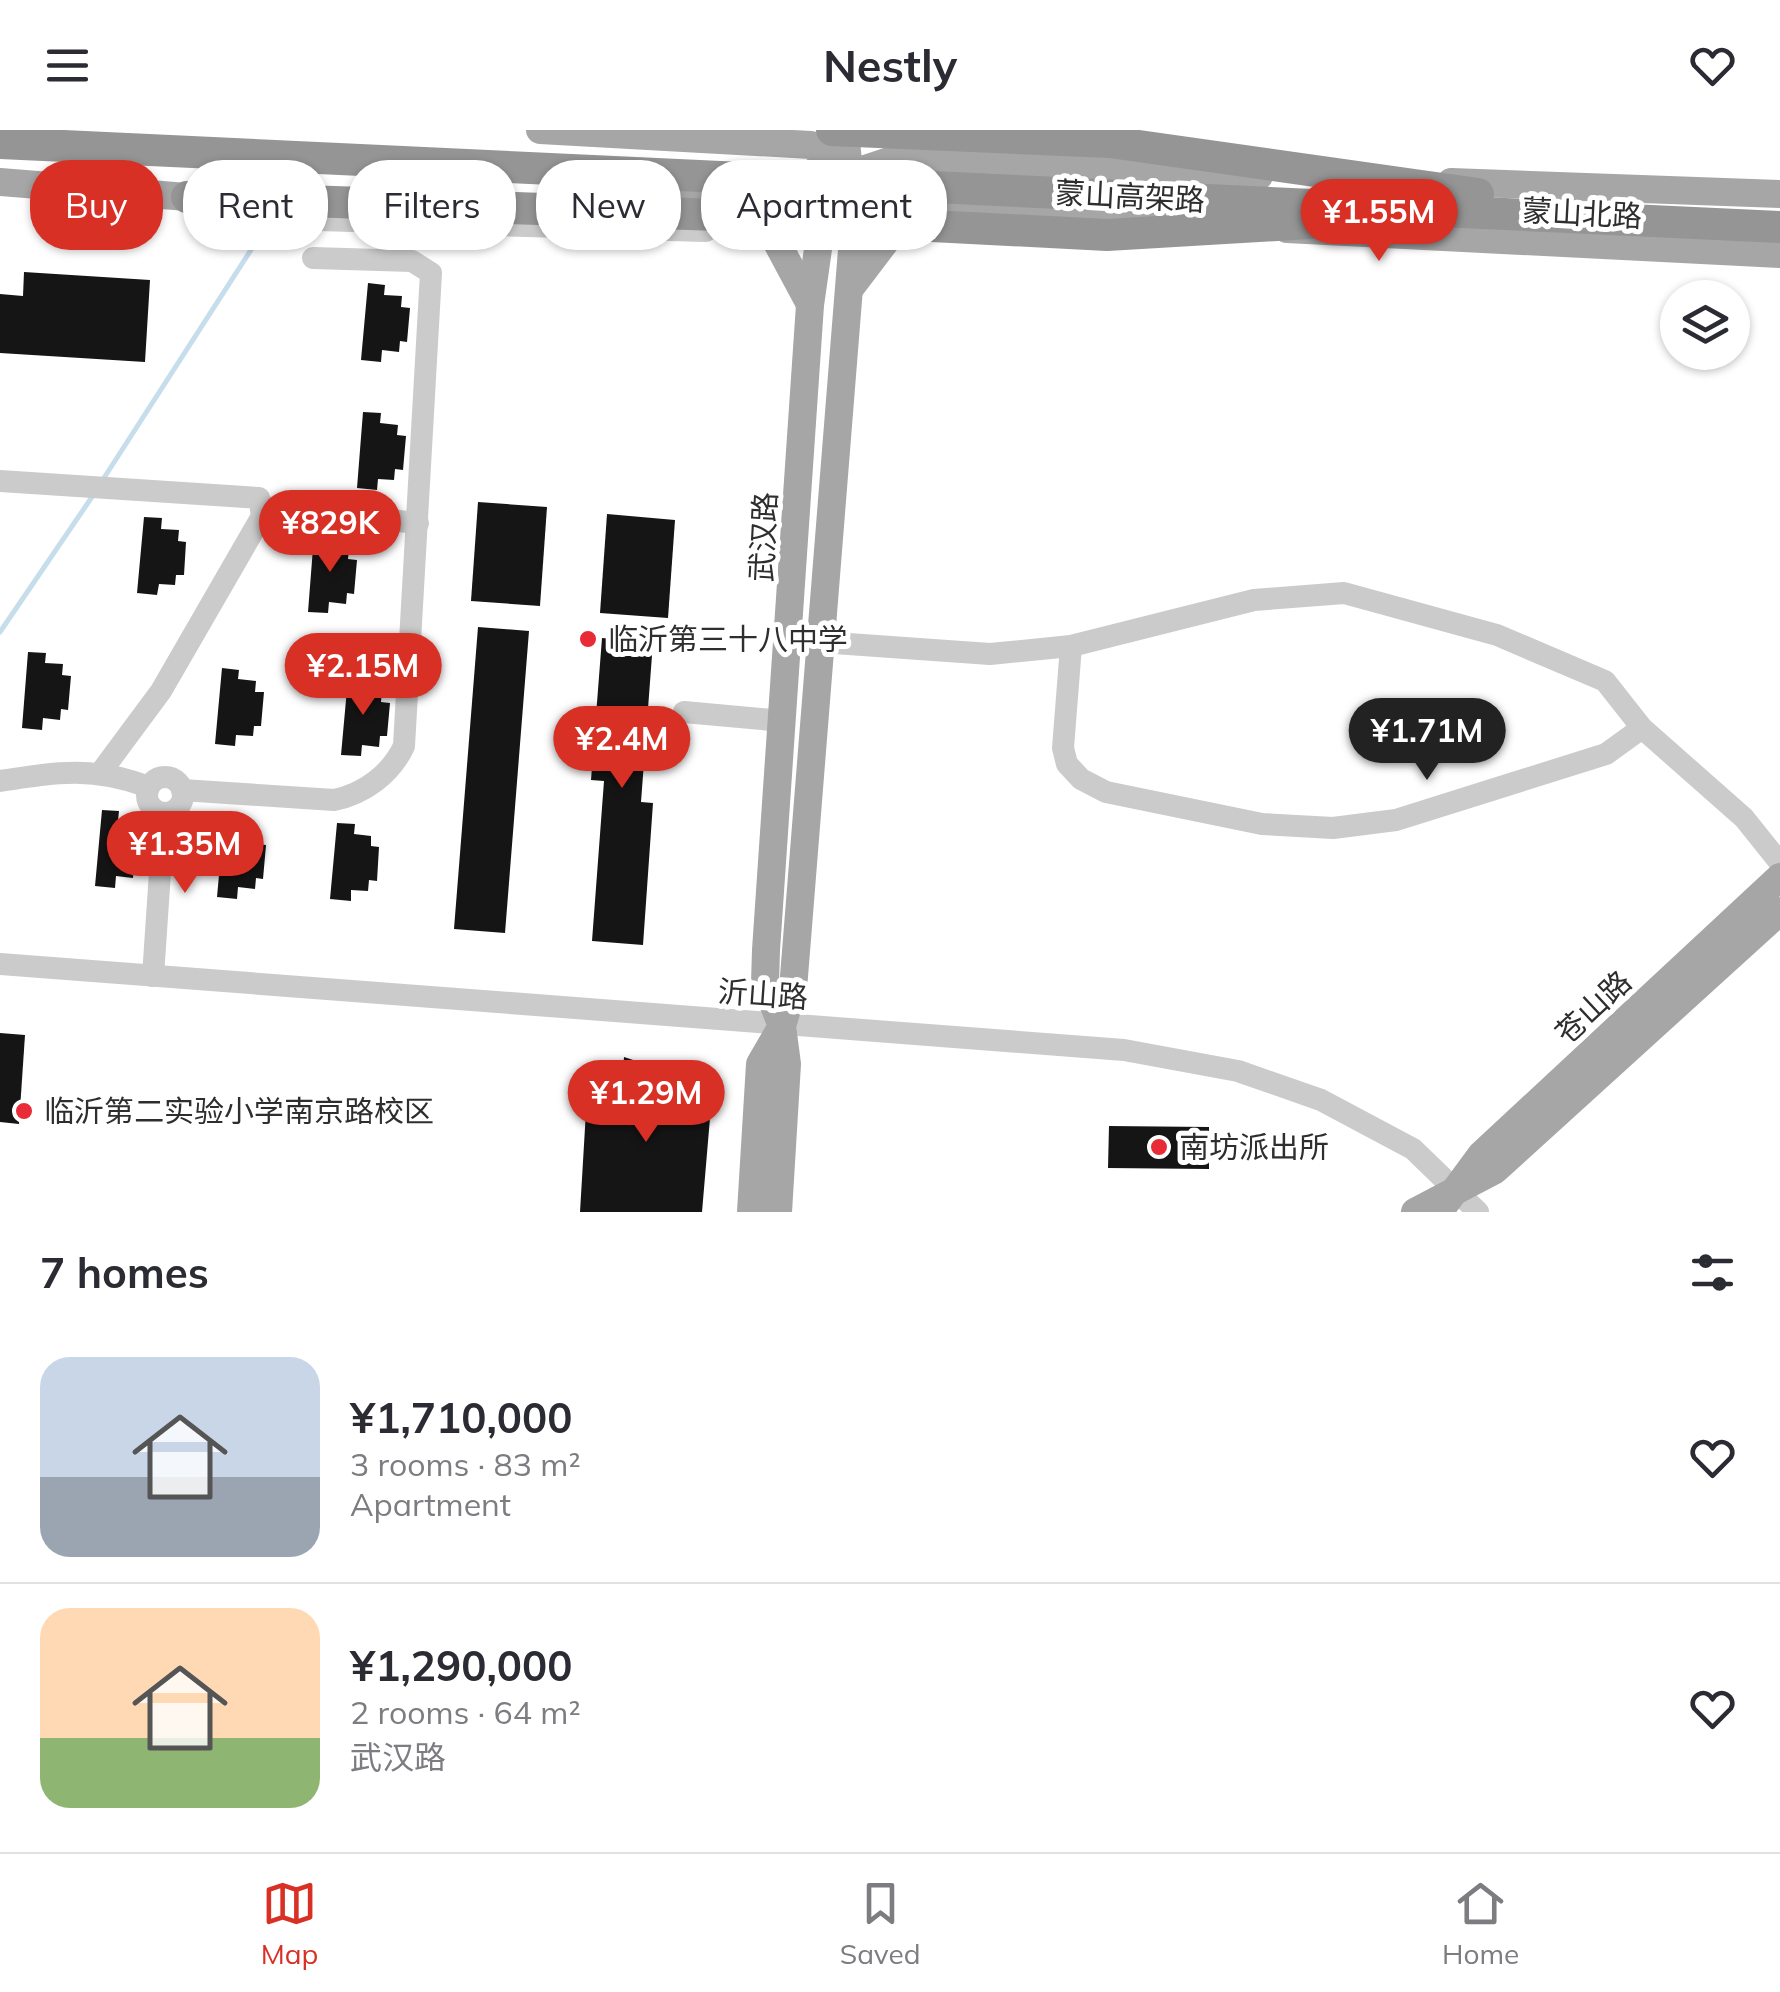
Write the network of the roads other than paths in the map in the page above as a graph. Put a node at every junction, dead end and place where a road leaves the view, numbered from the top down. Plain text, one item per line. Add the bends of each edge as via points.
1 (120, 130) edge
2 (540, 130) edge
3 (832, 130) edge
4 (846, 130) edge
5 (864, 130) edge
6 (921, 130) edge
7 (738, 134) edge
8 (0, 143) edge
9 (829, 160) edge
10 (847, 160) edge
11 (853, 160) edge
12 (947, 164) edge
13 (996, 166) junction
14 (0, 182) edge
15 (328, 189) edge
16 (1780, 194) edge
17 (183, 197) edge
18 (690, 198) junction
19 (701, 198) edge
20 (947, 201) edge
21 (328, 203) edge
22 (701, 203) edge
23 (1491, 204) junction
24 (984, 205) junction
25 (1780, 209) edge
26 (328, 220) edge
27 (1780, 227) edge
28 (701, 230) edge
29 (782, 250) edge
30 (818, 250) edge
31 (852, 250) edge
32 (1780, 254) edge
33 (313, 258) dead end
34 (848, 292) junction
35 (810, 305) junction
36 (0, 481) edge
37 (263, 506) junction
38 (418, 523) junction
39 (820, 642) junction
40 (1071, 646) junction
41 (684, 712) dead end
42 (784, 721) junction
43 (1642, 728) junction
44 (101, 772) junction
45 (0, 781) edge
46 (149, 787) junction
47 (182, 790) junction
48 (164, 813) junction
49 (1780, 862) edge
50 (1780, 877) edge
51 (1780, 911) edge
52 (0, 964) edge
53 (153, 976) junction
54 (782, 1026) junction
55 (1447, 1200) edge
56 (751, 1212) edge
57 (778, 1212) edge
58 (1415, 1212) edge
59 (1478, 1212) edge

1 - 23 highway, 蒙山高架路
2 - 7 main road, 蒙山北路
3 - 23 highway via 1110,142
4 - 10 main road, 武汉路
5 - 11 main road, 武汉路
6 - 13 main road via 936,145
7 - 9 main road, 蒙山北路 via 811,145
8 - 23 highway, 蒙山高架路
12 - 13 main road, 蒙山北路
13 - 16 main road, 蒙山北路
14 - 17 main road, 蒙山北路
15 - 18 main road, 蒙山北路
18 - 19 main road, 蒙山北路
18 - 22 main road
20 - 24 main road, 蒙山北路
21 - 23 highway via 1106,235
23 - 25 highway, 蒙山高架路
23 - 27 highway, 蒙山高架路
24 - 32 main road, 蒙山北路 via 1442,240
24 - 34 main road via 946,209 888,237
26 - 28 street
29 - 35 main road
30 - 35 main road, 武汉路
31 - 34 main road, 武汉路
33 - 38 street via 412,261 431,273
34 - 39 main road, 武汉路
35 - 42 main road, 武汉路
36 - 37 street via 259,498
37 - 38 street
37 - 44 street via 161,692
38 - 47 street via 404,746 386,774 334,800
39 - 40 street via 990,654
39 - 54 main road, 武汉路 via 794,989
40 - 43 street via 1254,600 1344,593 1497,635 1605,681
40 - 43 street via 1063,748 1081,780 1106,792 1262,824 1333,828 1396,820 1606,754
41 - 42 street
42 - 54 main road, 武汉路 via 764,984
43 - 49 street via 1744,818
44 - 45 street
44 - 46 street
46 - 47 street via 164,777
46 - 48 street via 150,804
47 - 48 street via 179,806
48 - 53 street
50 - 55 main road, 苍山路 via 1480,1155
51 - 55 main road, 苍山路 via 1495,1170
52 - 53 street, 沂山路
53 - 54 street, 沂山路
54 - 55 street, 沂山路 via 1124,1050 1238,1071 1321,1100 1412,1149
54 - 56 main road, 武汉路 via 760,1064
54 - 57 main road, 武汉路 via 787,1064
55 - 58 main road, 苍山路
55 - 59 street, 沂山路

